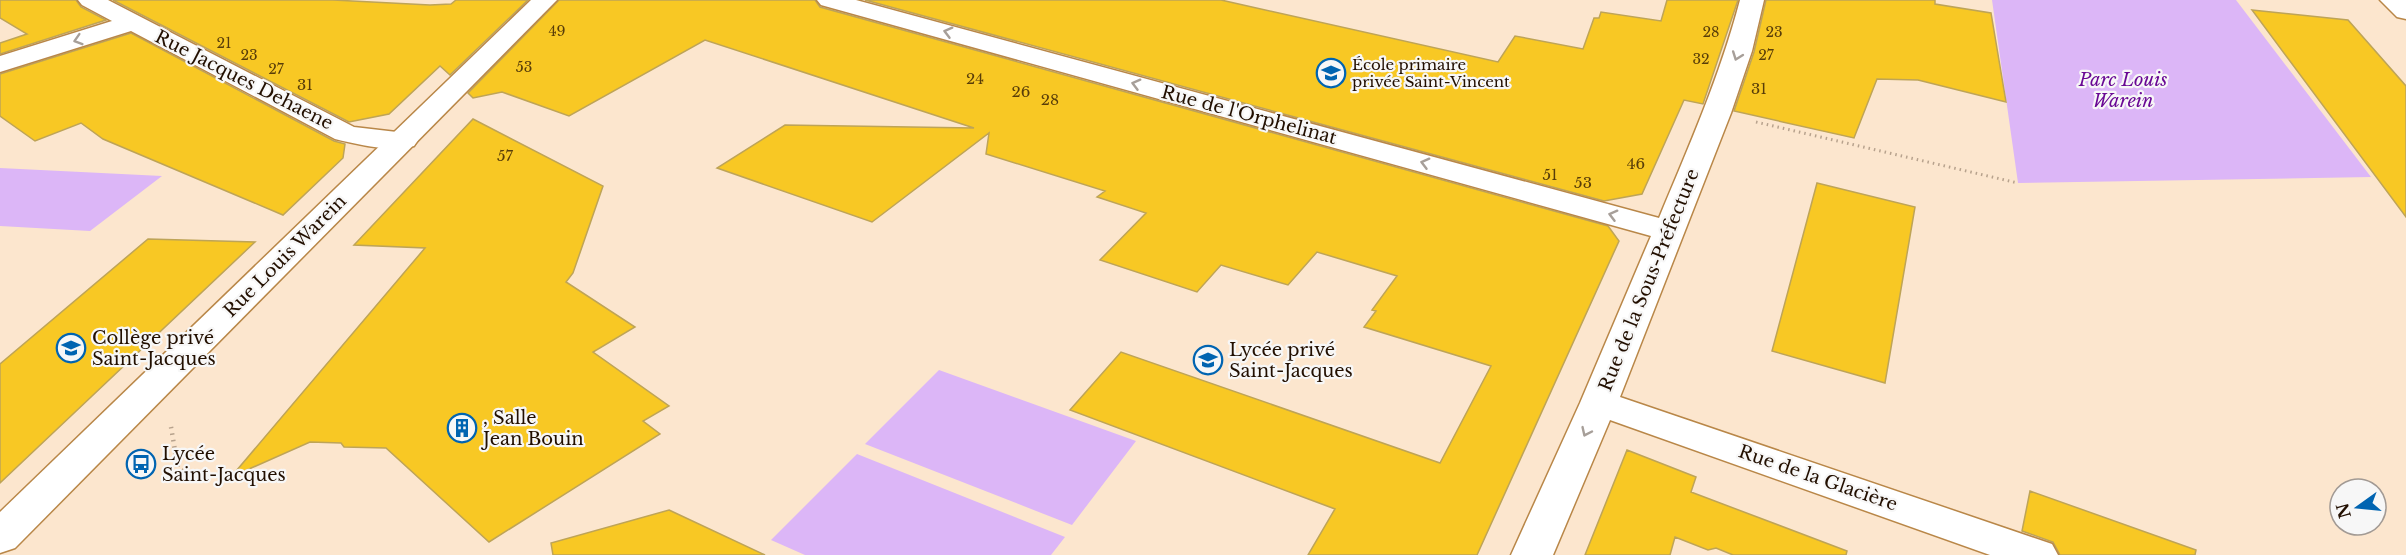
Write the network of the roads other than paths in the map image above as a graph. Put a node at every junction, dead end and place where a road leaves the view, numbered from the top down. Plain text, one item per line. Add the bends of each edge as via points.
1 (90, 0) edge
2 (545, 0) edge
3 (829, 0) edge
4 (1752, 0) edge
5 (2392, 0) edge
6 (2406, 12) edge
7 (134, 23) junction
8 (0, 64) edge
9 (404, 140) junction
10 (1670, 231) junction
11 (1599, 403) junction
12 (0, 537) edge
13 (1532, 555) edge
14 (2037, 555) edge

1 - 7 street, Rue Jacques Dehaene
2 - 9 street, Rue Louis Warein
10 -> 3 street, Rue de l'Orphelinat
4 -> 10 street, Rue de la Sous-Préfecture via 1717,113
5 - 6 street
7 -> 8 street
7 - 9 street, Rue Jacques Dehaene via 345,133
9 - 12 street, Rue Louis Warein
10 - 11 street, Rue de la Sous-Préfecture
11 -> 13 street, Rue de la Sous-Préfecture
11 - 14 street, Rue de la Glacière

